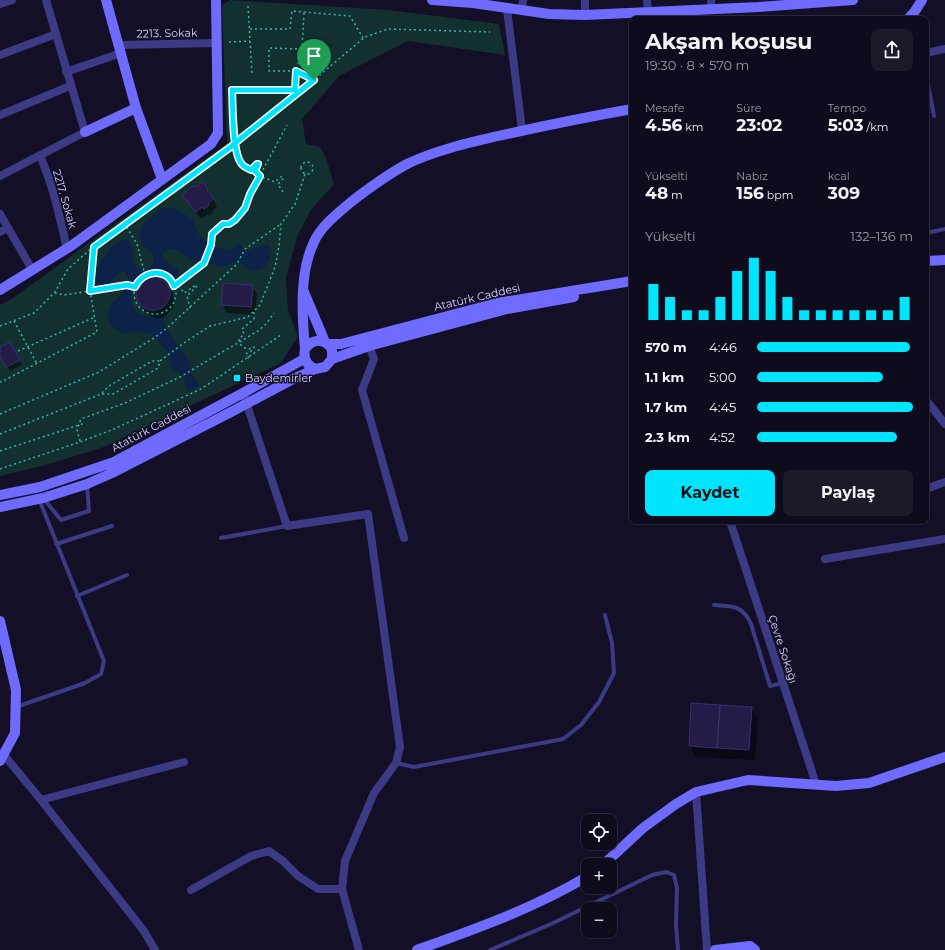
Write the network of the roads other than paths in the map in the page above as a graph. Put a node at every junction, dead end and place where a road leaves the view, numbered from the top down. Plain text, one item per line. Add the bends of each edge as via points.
1 (12, 0) edge
2 (46, 0) edge
3 (106, 0) edge
4 (216, 0) edge
5 (432, 0) edge
6 (523, 0) edge
7 (585, 0) edge
8 (647, 0) edge
9 (853, 0) edge
10 (452, 1) edge
11 (918, 1) edge
12 (0, 4) edge
13 (759, 4) edge
14 (711, 5) edge
15 (507, 9) junction
16 (522, 10) junction
17 (648, 12) junction
18 (585, 14) junction
19 (910, 16) edge
20 (56, 34) junction
21 (216, 43) junction
22 (120, 49) junction
23 (945, 49) edge
24 (929, 52) edge
25 (0, 55) edge
26 (66, 72) junction
27 (70, 86) junction
28 (929, 90) edge
29 (136, 108) junction
30 (629, 110) edge
31 (0, 115) edge
32 (934, 116) dead end
33 (522, 130) junction
34 (84, 132) junction
35 (40, 156) junction
36 (0, 175) edge
37 (162, 179) junction
38 (0, 214) edge
39 (8, 228) junction
40 (945, 229) edge
41 (0, 232) edge
42 (929, 232) edge
43 (67, 249) junction
44 (945, 260) edge
45 (929, 261) edge
46 (33, 271) junction
47 (629, 281) edge
48 (629, 288) edge
49 (0, 290) edge
50 (304, 292) junction
51 (327, 343) junction
52 (369, 346) junction
53 (305, 354) junction
54 (332, 359) junction
55 (315, 369) junction
56 (243, 393) junction
57 (246, 404) junction
58 (929, 404) edge
59 (945, 424) edge
60 (945, 482) edge
61 (87, 484) junction
62 (929, 488) edge
63 (0, 495) edge
64 (41, 498) junction
65 (0, 507) edge
66 (731, 524) edge
67 (112, 526) dead end
68 (287, 526) junction
69 (221, 538) dead end
70 (404, 538) dead end
71 (945, 539) edge
72 (56, 544) junction
73 (825, 559) dead end
74 (127, 575) dead end
75 (78, 596) junction
76 (714, 605) dead end
77 (605, 615) dead end
78 (0, 621) edge
79 (783, 683) junction
80 (16, 707) junction
81 (945, 757) edge
82 (2, 758) edge
83 (184, 762) dead end
84 (396, 763) junction
85 (816, 784) junction
86 (696, 792) junction
87 (41, 800) junction
88 (611, 858) edge
89 (581, 880) edge
90 (342, 889) junction
91 (191, 890) dead end
92 (439, 946) edge
93 (155, 950) edge
94 (358, 950) edge
95 (417, 950) edge
96 (490, 950) edge
97 (678, 950) edge
98 (707, 950) edge
99 (715, 950) edge
100 (755, 950) edge

1 - 12 street
2 - 20 street
3 - 22 main road
4 - 21 main road
5 - 10 main road
6 - 16 street
7 - 18 street
8 - 17 street
9 - 13 main road
10 - 15 main road
11 - 19 main road
13 - 14 main road
14 - 17 main road
15 - 16 main road
15 - 33 street
16 - 18 main road via 549,14
17 - 18 main road
20 - 25 street
20 - 26 street
21 - 22 street, 2213. Sokak
21 - 37 main road via 218,133 211,144
22 - 26 street, 2213. Sokak
22 - 29 main road
23 - 24 street
26 - 27 street
27 - 31 street
27 - 34 street
28 - 32 lane
29 - 34 main road
29 - 37 main road
30 - 33 main road
33 - 50 main road via 434,153 397,170 368,189 330,221 315,240 305,270
34 - 35 street
35 - 36 street
35 - 43 street, 2217. Sokak via 62,223
37 - 43 main road
38 - 39 street
39 - 41 street
39 - 46 street
40 - 42 lane
43 - 46 main road
44 - 45 main road
46 - 49 main road
47 - 51 main road, Atatürk Caddesi via 497,303 341,344
48 - 52 main road via 507,309
50 - 51 main road
50 - 53 main road via 302,303
51 - 53 main road via 313,341
51 - 54 main road via 332,348
52 - 54 main road
52 - 70 street via 374,359 362,390
53 - 55 main road via 307,363
53 - 56 main road, Atatürk Caddesi
54 - 55 main road via 325,367
55 - 57 main road
56 - 57 street
56 - 63 main road, Atatürk Caddesi via 108,464 40,487
57 - 61 main road
57 - 68 street
58 - 59 street
60 - 62 street
61 - 64 main road
61 - 64 lane via 90,511 61,520
64 - 65 main road
64 - 72 lane
66 - 79 street, Çevre Sokağı
67 - 72 lane
68 - 69 lane
68 - 84 street via 368,514 400,747
71 - 73 street
72 - 75 lane
74 - 75 lane
75 - 80 lane via 104,661 101,674 85,683
76 - 79 lane via 733,606 747,616 770,686
77 - 84 lane via 612,643 614,673 599,702 581,725 563,739 414,767
78 - 80 main road via 16,690
79 - 85 street, Çevre Sokağı
80 - 82 main road via 15,732
81 - 85 main road via 869,783 836,786
82 - 87 street
83 - 87 street
84 - 90 street via 374,792 345,861
85 - 86 main road via 748,780
86 - 88 main road via 643,828
86 - 98 street
87 - 93 street via 144,931
89 - 92 main road via 565,890
90 - 91 street via 318,889 269,851 251,856
90 - 94 street
92 - 95 main road
96 - 97 lane via 551,924 652,875 666,872 674,875 677,888
99 - 100 main road via 750,946

